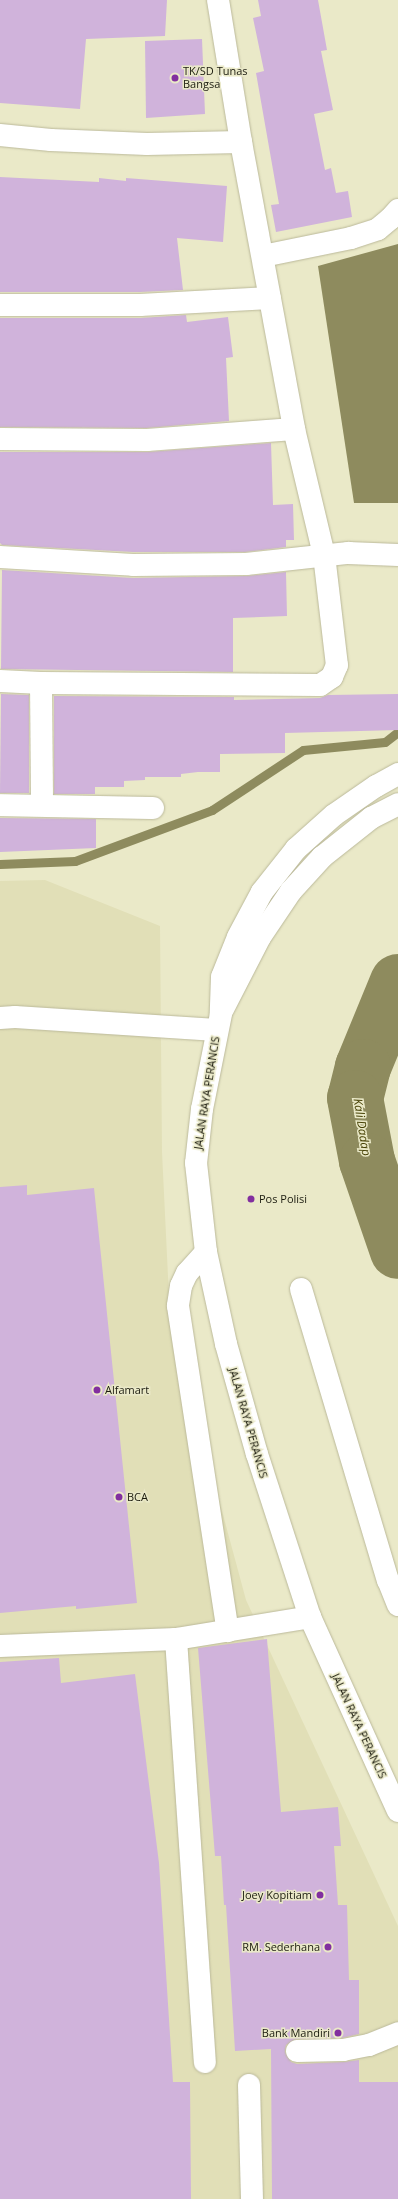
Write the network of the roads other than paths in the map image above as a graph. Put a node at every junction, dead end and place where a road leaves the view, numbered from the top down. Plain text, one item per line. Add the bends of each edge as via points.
1 (218, 0) edge
2 (0, 135) edge
3 (241, 142) junction
4 (398, 210) edge
5 (263, 256) junction
6 (270, 298) junction
7 (0, 304) edge
8 (294, 429) junction
9 (0, 438) edge
10 (324, 555) junction
11 (398, 555) edge
12 (0, 557) edge
13 (0, 681) edge
14 (41, 683) junction
15 (398, 774) edge
16 (398, 804) edge
17 (0, 805) edge
18 (42, 806) junction
19 (154, 808) dead end
20 (0, 1018) edge
21 (219, 1022) junction
22 (206, 1252) junction
23 (301, 1289) dead end
24 (398, 1605) edge
25 (310, 1617) junction
26 (228, 1631) junction
27 (176, 1638) junction
28 (0, 1646) edge
29 (398, 1811) edge
30 (398, 2033) edge
31 (297, 2051) dead end
32 (206, 2062) dead end
33 (249, 2085) dead end
34 (252, 2199) edge

1 - 3 street
2 - 3 street via 147,144
3 - 5 street
4 - 5 street via 378,229 351,238
5 - 6 street
6 - 7 street via 140,305
6 - 8 street
8 - 9 street via 147,440
8 - 10 street
10 - 11 street
10 - 12 street via 246,564 133,565
10 - 14 street via 337,665 332,677 320,685
13 - 14 street
14 - 18 street
15 - 21 street, JALAN RAYA PERANCIS via 334,815 296,849 262,892 238,937 222,977
16 - 21 street, JALAN RAYA PERANCIS via 371,818 322,857 292,891 260,937
17 - 18 street
18 - 19 street
20 - 21 street
21 - 22 street, JALAN RAYA PERANCIS via 202,1108 196,1163
22 - 25 street, JALAN RAYA PERANCIS via 236,1381
22 - 26 street via 184,1280 178,1306
23 - 24 street via 388,1580
25 - 26 street
25 - 29 street, JALAN RAYA PERANCIS
26 - 27 street
27 - 28 street
27 - 32 street
30 - 31 street via 369,2045 343,2050
33 - 34 street

